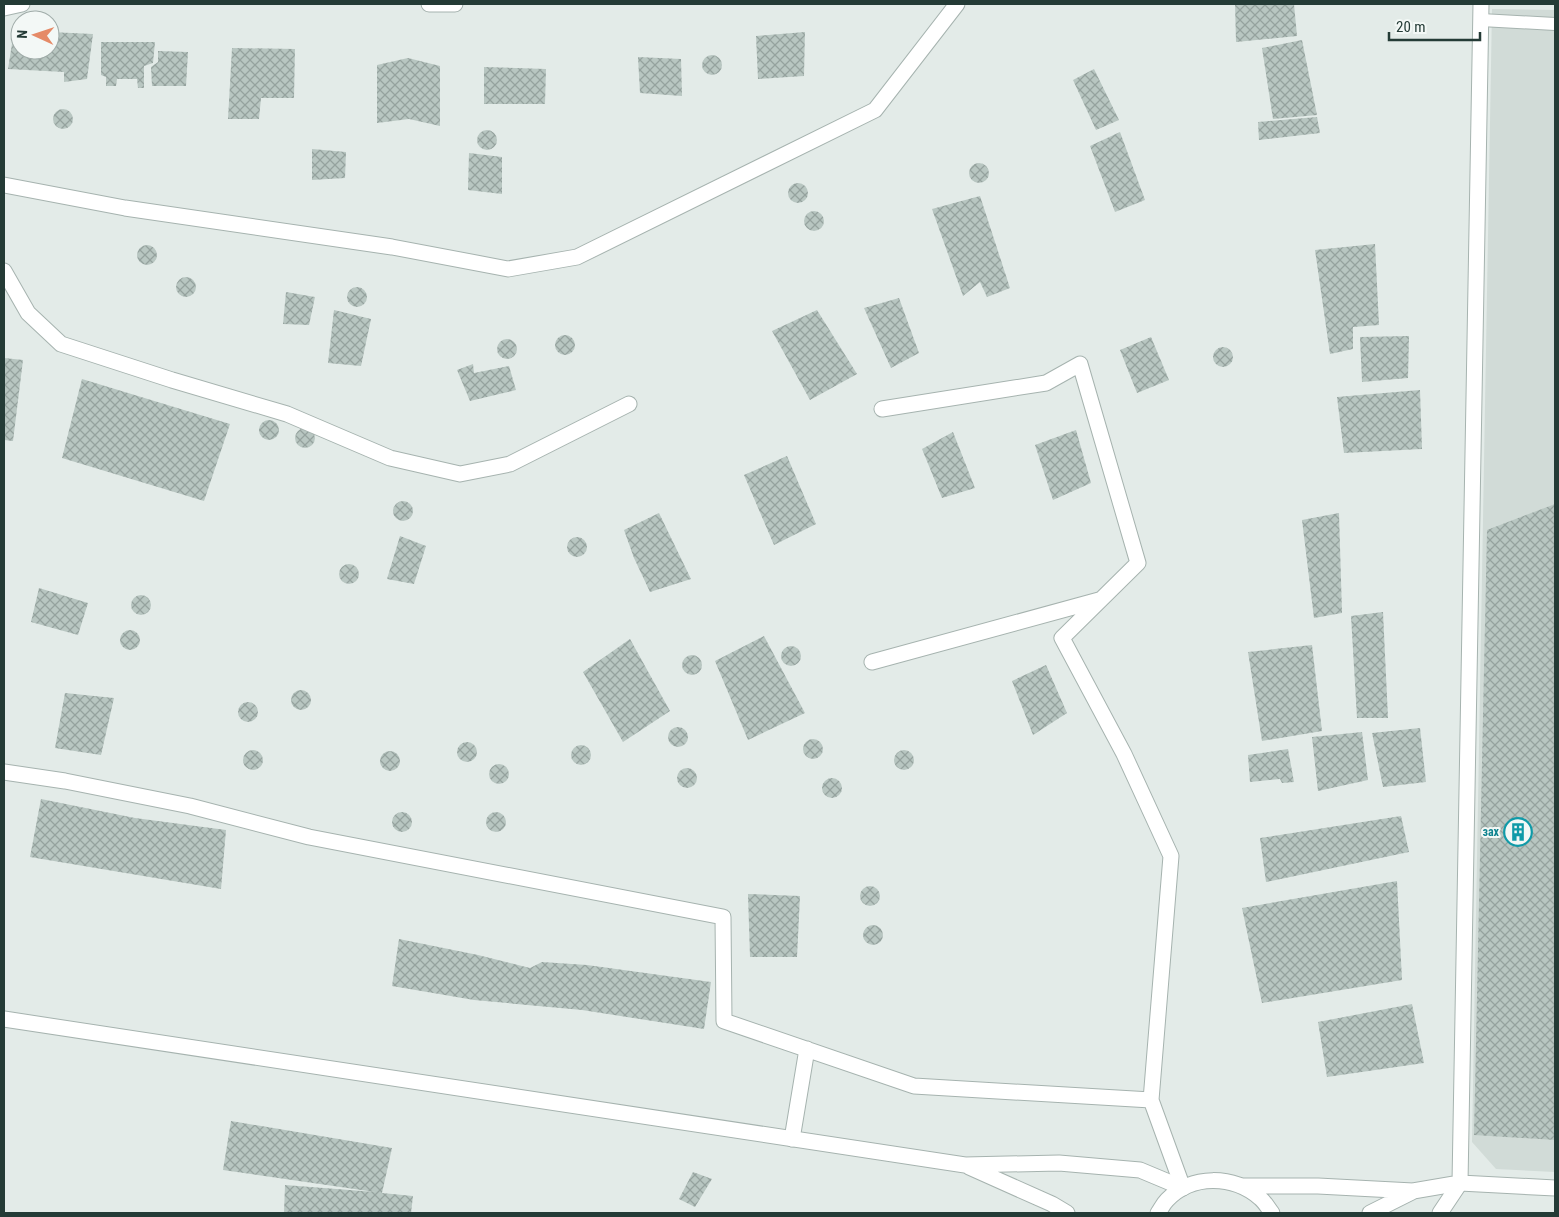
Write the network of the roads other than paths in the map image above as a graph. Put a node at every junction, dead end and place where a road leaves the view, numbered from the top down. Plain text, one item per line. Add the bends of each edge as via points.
1 (22, 4) edge
2 (429, 4) edge
3 (455, 4) edge
4 (957, 4) edge
5 (1481, 4) edge
6 (4, 8) edge
7 (1481, 20) junction
8 (1555, 24) edge
9 (4, 186) edge
10 (4, 271) edge
11 (629, 404) dead end
12 (882, 409) dead end
13 (1100, 600) junction
14 (872, 662) dead end
15 (4, 772) edge
16 (4, 1019) edge
17 (807, 1050) junction
18 (1151, 1100) junction
19 (792, 1139) junction
20 (965, 1165) junction
21 (1460, 1184) junction
22 (1243, 1186) junction
23 (1183, 1188) junction
24 (1555, 1188) edge
25 (1413, 1191) junction
26 (1067, 1213) edge
27 (1158, 1213) edge
28 (1272, 1213) edge
29 (1370, 1213) edge
30 (1440, 1213) edge

1 - 6 street
2 - 3 street
4 - 9 street via 875,110 577,257 508,269 392,247 125,208
5 - 7 street
7 - 8 lane
7 - 21 street
10 - 11 street via 28,313 61,344 287,414 390,458 460,474 510,464
12 - 13 street via 1046,383 1080,364 1138,563
13 - 14 street
13 - 18 street via 1062,638 1124,754 1171,856
15 - 17 street via 171,802 309,837 723,917 724,1021
16 - 19 street
17 - 18 street via 914,1086
17 - 19 street
18 - 23 street
19 - 20 street
20 - 23 street via 1059,1163 1140,1170
20 - 26 street
21 - 24 street
21 - 25 street
21 - 30 street
22 - 23 street via 1224,1181 1204,1181
22 - 25 street
22 - 28 street via 1261,1199
23 - 27 street via 1167,1200
25 - 29 street

